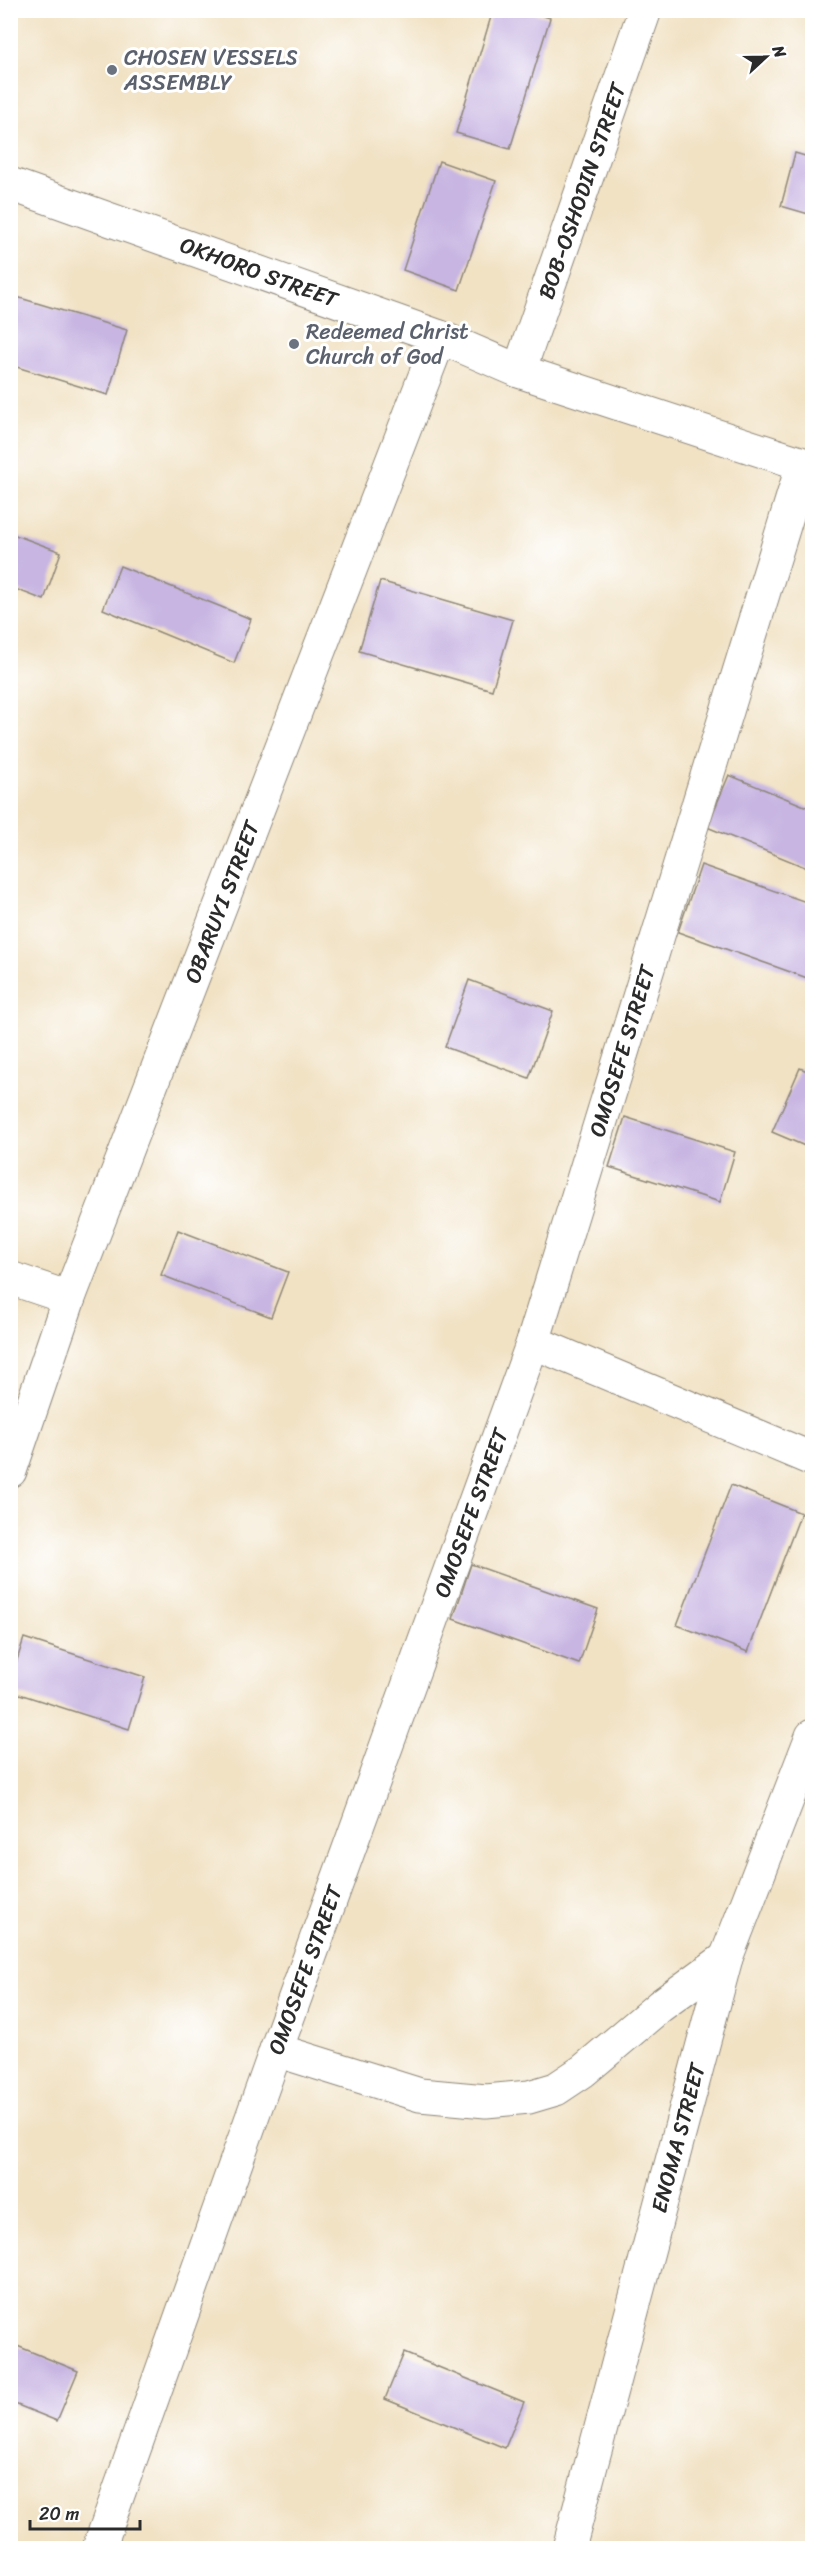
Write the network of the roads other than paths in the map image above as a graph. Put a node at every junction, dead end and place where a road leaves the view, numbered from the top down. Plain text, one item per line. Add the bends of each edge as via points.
1 (645, 10) edge
2 (10, 184) edge
3 (440, 337) junction
4 (519, 371) junction
5 (808, 466) edge
6 (10, 1278) edge
7 (69, 1298) junction
8 (532, 1342) junction
9 (813, 1458) edge
10 (10, 1471) edge
11 (813, 1736) edge
12 (726, 1958) junction
13 (276, 2050) junction
14 (99, 2548) edge
15 (569, 2548) edge

1 - 4 street, BOB-OSHODIN STREET
2 - 3 street, OKHORO STREET
3 - 4 street, OKHORO STREET
3 - 7 street, OBARUYI STREET
4 - 5 street, OKHORO STREET
5 - 8 street, OMOSEFE STREET
6 - 7 street
7 - 10 street, OBARUYI STREET
8 - 9 street
8 - 13 street, OMOSEFE STREET
11 - 12 street, ENOMA STREET
12 - 13 street via 660,2006 583,2071 556,2089 529,2097 486,2101 420,2095
12 - 15 street, ENOMA STREET
13 - 14 street, OMOSEFE STREET

